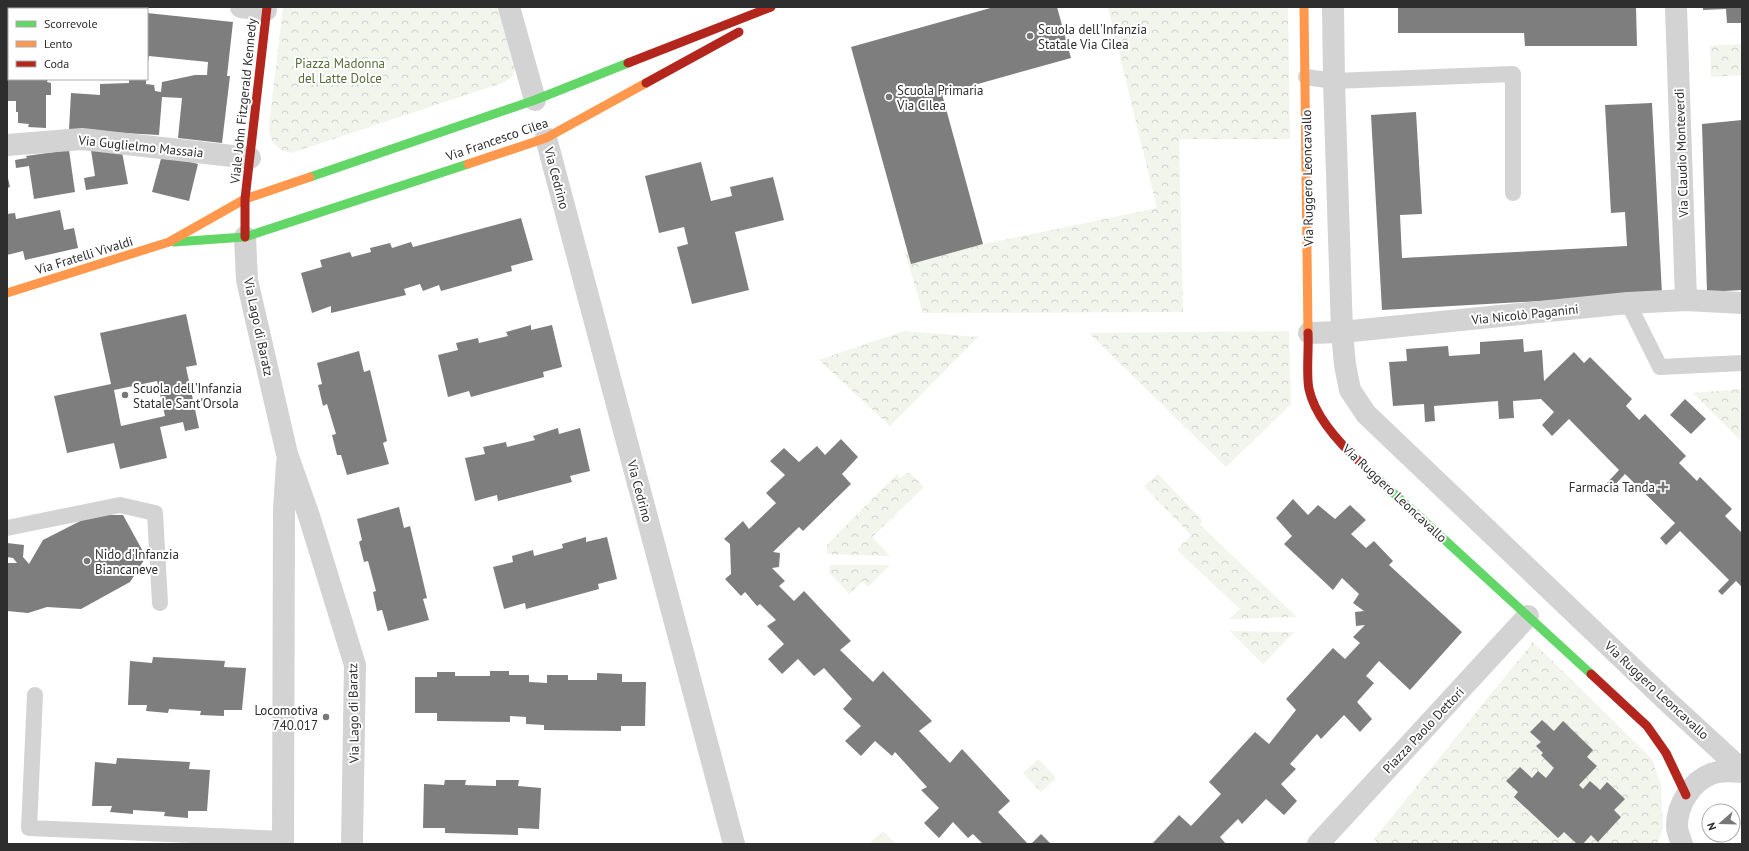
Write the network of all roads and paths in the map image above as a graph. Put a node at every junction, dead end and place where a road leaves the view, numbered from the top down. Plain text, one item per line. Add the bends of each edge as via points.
1 (241, 7) edge
2 (510, 7) edge
3 (1304, 7) edge
4 (1333, 7) edge
5 (1676, 7) edge
6 (266, 8) edge
7 (774, 9) edge
8 (1306, 77) junction
9 (1334, 81) junction
10 (535, 100) junction
11 (546, 138) junction
12 (7, 145) edge
13 (250, 158) junction
14 (1513, 193) dead end
15 (245, 199) junction
16 (245, 237) junction
17 (169, 242) junction
18 (7, 292) edge
19 (1686, 300) junction
20 (1742, 302) edge
21 (1628, 303) junction
22 (1342, 332) junction
23 (1309, 333) junction
24 (1742, 364) edge
25 (287, 454) junction
26 (284, 510) junction
27 (309, 516) junction
28 (7, 528) edge
29 (160, 603) dead end
30 (1528, 616) junction
31 (34, 695) dead end
32 (1742, 771) edge
33 (1686, 796) junction
34 (1676, 838) edge
35 (283, 841) edge
36 (352, 844) edge
37 (734, 844) edge
38 (1318, 844) edge

1 - 6 street
2 - 10 street
3 - 8 street, Via Ruggero Leoncavallo
4 - 9 street, Via Ruggero Leoncavallo
5 - 19 street, Via Claudio Monteverdi
6 - 13 street, Viale John Fitzgerald Kennedy
7 - 10 street, Via Francesco Cilea
7 - 11 street, Via Francesco Cilea via 753,24
8 - 9 lane
8 - 23 street, Via Ruggero Leoncavallo
9 - 14 lane via 1513,74
9 - 22 street, Via Ruggero Leoncavallo
10 - 15 street, Via Francesco Cilea
11 - 16 street, Via Francesco Cilea
11 - 37 street, Via Cedrino
12 - 13 street, Via Guglielmo Massaia via 82,139
13 - 15 street, Viale John Fitzgerald Kennedy
15 - 16 street, Via Lago di Baratz
15 - 17 street, Via Fratelli Vivaldi
16 - 17 street, Via Fratelli Vivaldi
16 - 25 street, Via Lago di Baratz via 247,280
17 - 18 street, Via Fratelli Vivaldi
19 - 20 street, Via Nicolò Paganini
19 - 21 street, Via Nicolò Paganini
21 - 22 street, Via Nicolò Paganini
21 - 24 lane via 1660,366
22 - 23 street, Via Nicolò Paganini
22 - 32 street, Via Ruggero Leoncavallo via 1350,390 1366,414
23 - 30 street, Via Ruggero Leoncavallo via 1308,389 1318,414 1344,448
25 - 26 street, Via Lago di Baratz
25 - 27 street, Via Lago di Baratz
26 - 27 street
26 - 35 street, Via Lago di Baratz
27 - 36 street, Via Lago di Baratz via 355,665
28 - 29 lane via 120,505 155,513
30 - 33 street, Via Ruggero Leoncavallo via 1647,726 1666,753
30 - 38 street, Piazza Paolo Dettori
31 - 35 lane via 29,828
32 - 33 street via 1711,774 1697,783
33 - 34 street via 1679,810

